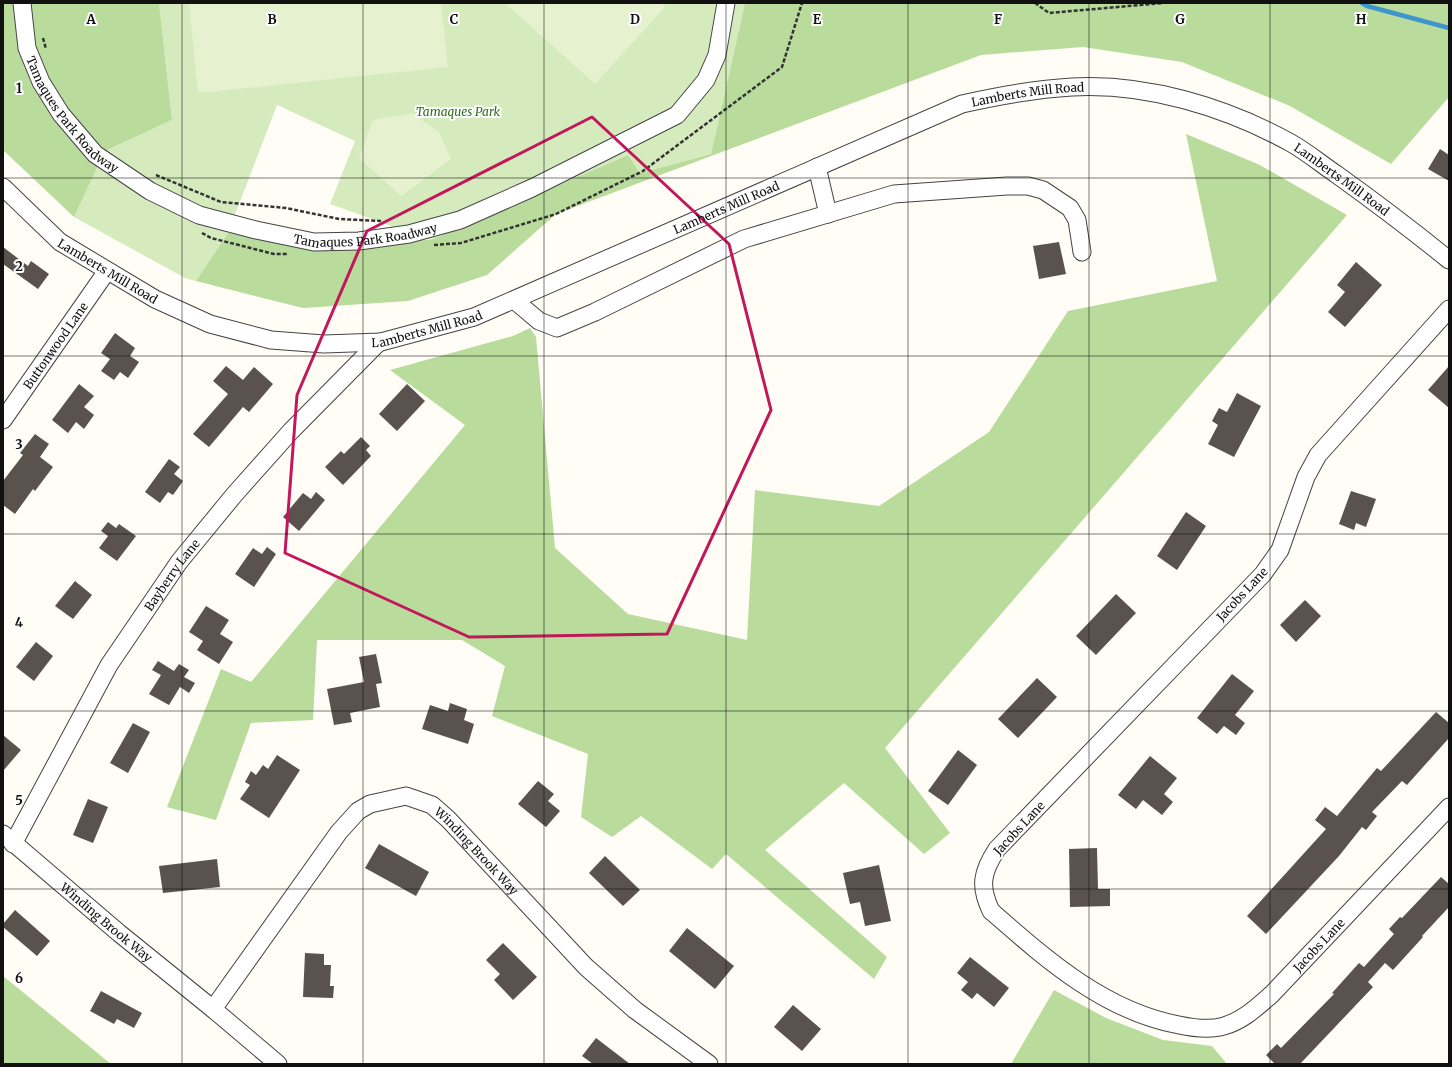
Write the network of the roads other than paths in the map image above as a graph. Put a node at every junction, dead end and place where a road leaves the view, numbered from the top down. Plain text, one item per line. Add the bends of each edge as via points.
1 (22, 3) edge
2 (726, 3) edge
3 (817, 167) junction
4 (3, 187) edge
5 (828, 214) junction
6 (1082, 252) dead end
7 (1449, 260) edge
8 (107, 272) junction
9 (514, 300) junction
10 (1449, 309) edge
11 (379, 342) junction
12 (3, 420) edge
13 (1449, 807) edge
14 (8, 839) edge
15 (212, 1009) junction
16 (278, 1064) edge
17 (709, 1064) edge

1 - 2 street, Tamaques Park Roadway via 26,48 41,82 61,114 96,154 150,191 199,214 256,230 314,242 359,241 409,234 460,220 551,179 677,115 706,80 717,55
3 - 5 street
3 - 7 street, Lamberts Mill Road via 962,104 1018,92 1073,86 1127,89 1172,96 1228,113 1292,144 1400,219
3 - 9 street, Lamberts Mill Road
4 - 8 street, Lamberts Mill Road via 60,242
5 - 6 street via 894,194 1028,186 1043,190 1070,208 1077,220
5 - 9 street via 744,239 558,328 539,321
8 - 11 street, Lamberts Mill Road via 156,299 210,324 271,340 324,344
8 - 12 street, Buttonwood Lane
9 - 11 street, Lamberts Mill Road via 474,317
10 - 13 street, Jacobs Lane via 1318,455 1306,477 1280,550 1263,574 997,849 987,865 982,883 984,898 990,911 1030,944 1085,987 1125,1009 1166,1023 1194,1028 1223,1026 1244,1018 1272,994
11 - 14 street, Bayberry Lane via 291,431 179,562 109,665
14 - 15 street, Winding Brook Way
15 - 16 street, Winding Brook Way
15 - 17 street, Winding Brook Way via 339,832 358,811 370,804 406,796 432,805 448,819 586,967 635,1010

